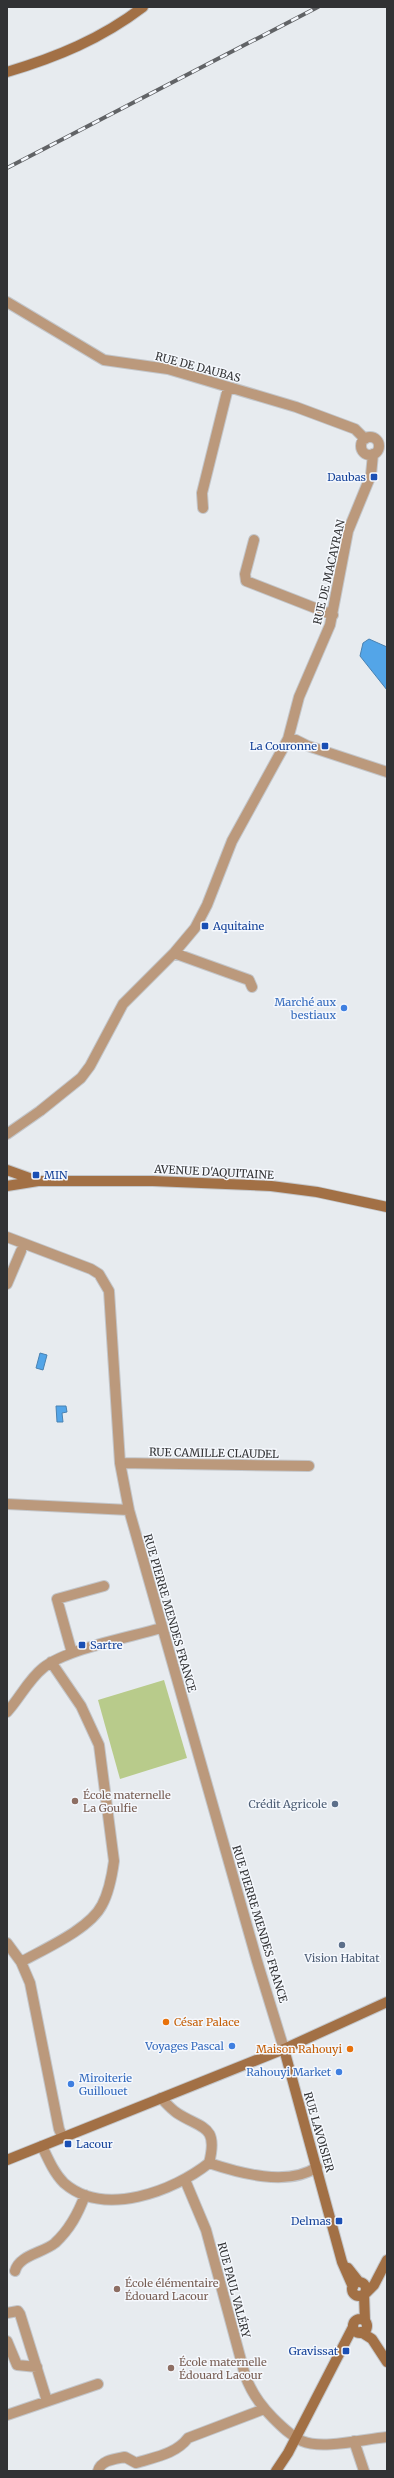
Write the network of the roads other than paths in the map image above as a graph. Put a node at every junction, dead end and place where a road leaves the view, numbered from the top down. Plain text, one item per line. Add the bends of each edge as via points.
1 (143, 7) edge
2 (7, 72) edge
3 (7, 302) edge
4 (228, 388) junction
5 (365, 439) junction
6 (383, 442) edge
7 (373, 454) junction
8 (203, 508) dead end
9 (254, 540) dead end
10 (333, 615) junction
11 (288, 739) junction
12 (387, 772) edge
13 (174, 953) junction
14 (252, 987) dead end
15 (7, 1134) edge
16 (7, 1170) edge
17 (38, 1181) junction
18 (7, 1186) edge
19 (387, 1207) edge
20 (7, 1237) edge
21 (21, 1251) dead end
22 (7, 1284) edge
23 (120, 1463) junction
24 (309, 1466) dead end
25 (7, 1504) edge
26 (129, 1510) junction
27 (104, 1586) dead end
28 (161, 1628) junction
29 (72, 1652) junction
30 (52, 1662) junction
31 (7, 1712) edge
32 (7, 1944) edge
33 (21, 1962) junction
34 (387, 2002) edge
35 (284, 2049) junction
36 (161, 2098) junction
37 (63, 2138) junction
38 (42, 2146) junction
39 (7, 2160) edge
40 (209, 2163) junction
41 (317, 2167) junction
42 (185, 2180) junction
43 (85, 2195) junction
44 (387, 2260) edge
45 (15, 2271) dead end
46 (360, 2289) junction
47 (7, 2314) edge
48 (360, 2326) junction
49 (7, 2341) edge
50 (387, 2356) edge
51 (387, 2362) edge
52 (37, 2367) junction
53 (98, 2384) dead end
54 (47, 2401) junction
55 (264, 2409) junction
56 (7, 2415) edge
57 (387, 2437) edge
58 (295, 2438) junction
59 (354, 2441) junction
60 (134, 2467) edge
61 (98, 2471) edge
62 (276, 2471) edge
63 (364, 2471) edge

1 - 2 street via 120,25 72,50
3 - 4 street, RUE DE DAUBAS via 104,360 157,367
4 - 5 street, RUE DE DAUBAS via 313,412 355,429
4 - 8 street via 202,493
5 - 6 street via 373,437
5 - 7 street via 362,450 367,454
6 - 7 street
7 - 10 street, RUE DE MACAYRAN via 371,475 348,531
9 - 10 street via 245,574 246,581
10 - 11 street, RUE DE MACAYRAN via 299,697
11 - 12 street
11 - 13 street, RUE DE MACAYRAN via 232,841 201,916 189,936
13 - 14 street via 249,980
13 - 15 street, RUE DE MACAYRAN via 123,1004 81,1078 46,1107
16 - 17 street, AVENUE D'AQUITAINE
17 - 18 street, AVENUE D'AQUITAINE
17 - 19 street, AVENUE D'AQUITAINE via 153,1181 271,1186 317,1192
20 - 23 street, RUE PIERRE MENDES FRANCE via 91,1269 107,1284 112,1325
21 - 22 street
23 - 24 street, RUE CAMILLE CLAUDEL
23 - 26 street, RUE PIERRE MENDES FRANCE
25 - 26 street
26 - 28 street, RUE PIERRE MENDES FRANCE
27 - 29 street via 57,1599
28 - 29 street
28 - 35 street, RUE PIERRE MENDES FRANCE
29 - 30 street
30 - 31 street via 33,1677
30 - 33 street via 82,1706 99,1745 114,1861 112,1879 98,1911 75,1931
32 - 33 street
33 - 37 street via 30,1983 59,2129
34 - 35 street
35 - 36 street
35 - 41 street, RUE LAVOISIER
36 - 37 street
36 - 40 street via 177,2114 201,2124 208,2132 212,2141
37 - 38 street
38 - 39 street
38 - 43 street via 61,2179
40 - 41 street via 238,2173 260,2176 300,2174
40 - 42 street
41 - 46 street, RUE LAVOISIER via 332,2223 348,2268
42 - 43 street via 146,2195 125,2199
42 - 55 street, RUE PAUL VALÉRY via 206,2230 245,2375 255,2398
43 - 45 street via 68,2230 54,2244 20,2262
44 - 46 street
46 - 48 street
47 - 52 street via 18,2311 20,2314
48 - 50 street via 376,2336
48 - 51 street
48 - 58 street via 341,2350
49 - 52 street via 17,2364
52 - 54 street
53 - 54 street
54 - 56 street
55 - 58 street, RUE PAUL VALÉRY
55 - 60 street via 188,2438 182,2447
57 - 59 street
58 - 59 street via 319,2444
58 - 62 street
59 - 63 street
60 - 61 street via 125,2457 102,2464

